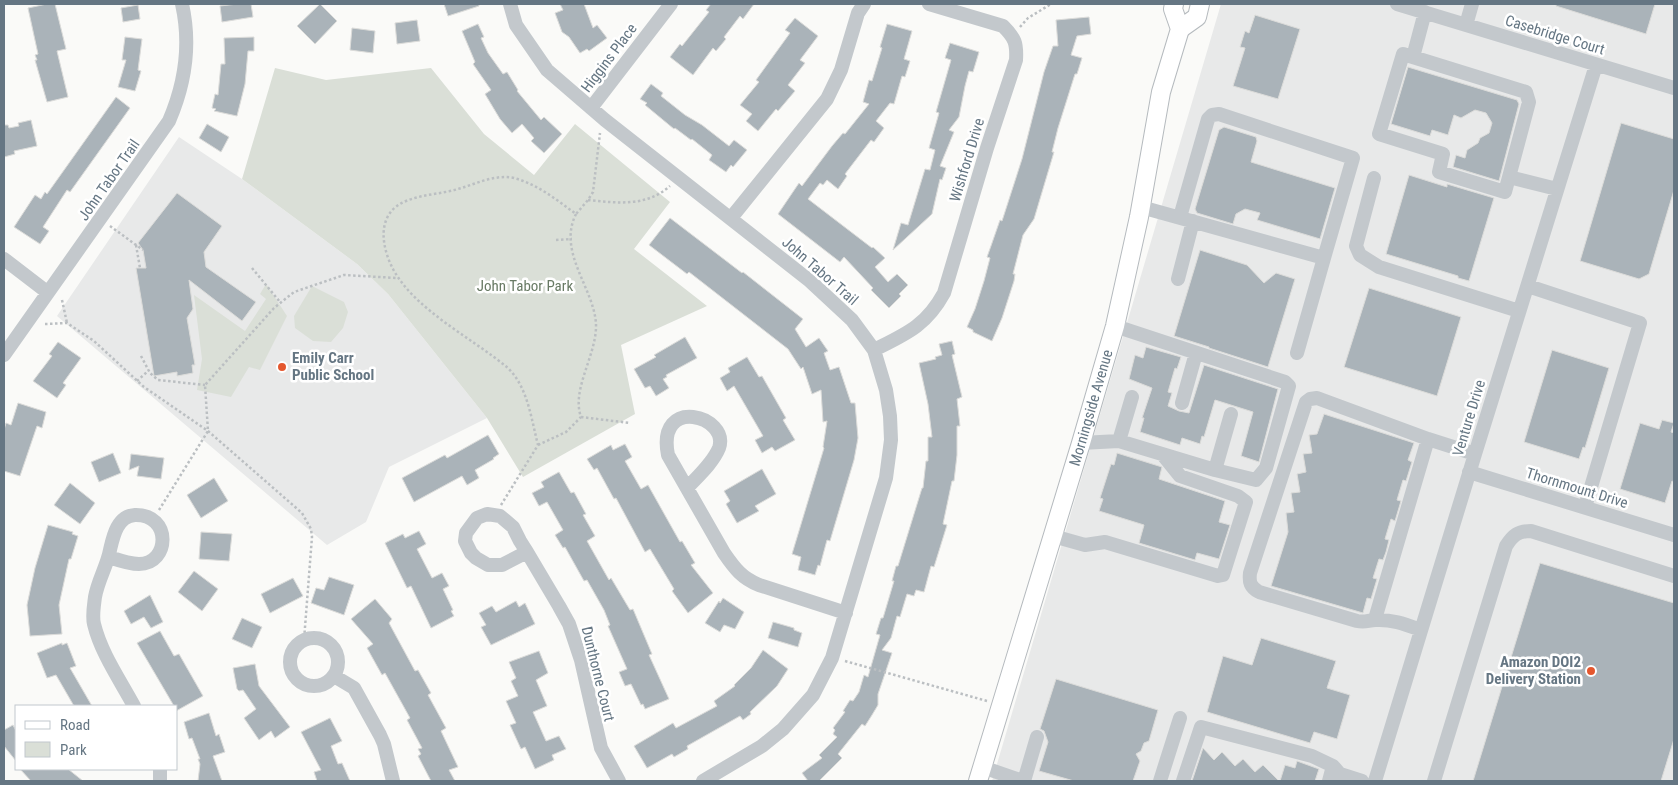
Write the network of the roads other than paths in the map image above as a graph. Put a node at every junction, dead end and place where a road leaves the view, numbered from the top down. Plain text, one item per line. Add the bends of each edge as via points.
1 (182, 4) edge
2 (510, 4) edge
3 (671, 4) edge
4 (864, 4) edge
5 (930, 4) edge
6 (1174, 4) edge
7 (1200, 4) edge
8 (1397, 4) edge
9 (1472, 4) edge
10 (1425, 12) junction
11 (1466, 25) junction
12 (1180, 29) junction
13 (1414, 57) junction
14 (1596, 65) junction
15 (1674, 88) edge
16 (591, 108) junction
17 (1509, 176) junction
18 (1374, 178) dead end
19 (1557, 189) junction
20 (1141, 207) junction
21 (731, 218) junction
22 (1186, 219) junction
23 (1324, 258) junction
24 (4, 259) edge
25 (1178, 279) dead end
26 (1528, 286) junction
27 (47, 292) junction
28 (1519, 312) junction
29 (1114, 326) junction
30 (874, 350) junction
31 (1196, 353) junction
32 (1297, 353) dead end
33 (4, 355) edge
34 (1132, 397) dead end
35 (1182, 403) dead end
36 (1231, 414) dead end
37 (1428, 439) junction
38 (1119, 441) junction
39 (1081, 443) junction
40 (1475, 454) junction
41 (1163, 455) junction
42 (1215, 470) junction
43 (1470, 472) junction
44 (687, 488) junction
45 (1585, 507) junction
46 (1674, 535) edge
47 (1053, 536) junction
48 (527, 552) junction
49 (109, 557) junction
50 (1674, 576) edge
51 (846, 613) junction
52 (1375, 619) junction
53 (1421, 630) junction
54 (334, 676) junction
55 (133, 705) edge
56 (1180, 718) dead end
57 (1037, 737) dead end
58 (1334, 766) junction
59 (980, 774) edge
60 (393, 781) edge
61 (619, 781) edge
62 (702, 781) edge
63 (1024, 781) edge
64 (1160, 781) edge
65 (1183, 781) edge
66 (1329, 781) edge
67 (1362, 781) edge
68 (1376, 781) edge
69 (1434, 781) edge

1 - 27 street, John Tabor Trail via 186,39 183,79 169,121
2 - 16 street, John Tabor Trail via 516,26 548,70
3 - 16 street, Higgins Place
4 - 21 street via 858,13 841,70 827,99
5 - 30 street, Wishford Drive via 1003,26 1012,34 1017,47 1016,60 944,293 925,320
6 - 12 main road
7 - 12 main road via 1197,17
8 - 10 street, Casebridge Court
9 - 11 street
10 - 11 street, Casebridge Court
10 - 13 street
11 - 14 street, Casebridge Court
12 - 20 main road, Morningside Avenue via 1161,92
13 - 17 street via 1526,92 1530,102
13 - 17 street via 1403,54 1379,134 1443,154 1439,172 1504,192
14 - 15 street, Casebridge Court
14 - 19 street, Venture Drive
16 - 21 street, John Tabor Trail
17 - 19 street
18 - 28 street via 1356,246 1360,254 1379,267
19 - 26 street, Venture Drive
20 - 22 street
20 - 29 main road, Morningside Avenue
21 - 30 street, John Tabor Trail via 832,300
22 - 23 street
22 - 23 street via 1208,119 1220,114 1353,158
22 - 25 street
23 - 32 street
24 - 27 street
26 - 28 street, Venture Drive
26 - 45 street via 1640,323
27 - 33 street, John Tabor Trail
28 - 40 street, Venture Drive
29 - 31 street
29 - 39 main road, Morningside Avenue
30 - 51 street, John Tabor Trail via 886,390 891,440 886,478
31 - 35 street
31 - 42 street via 1289,386 1266,468 1256,480
34 - 38 street
36 - 42 street
37 - 40 street
37 - 52 street
37 - 52 street via 1317,398 1306,402 1250,573 1252,588 1259,592 1356,621 1366,623
38 - 39 street
38 - 41 street
39 - 47 main road, Morningside Avenue
40 - 43 street, Venture Drive
41 - 42 street
41 - 47 street via 1180,476 1238,496 1246,502 1223,575 1105,542 1086,545
43 - 45 street, Thornmount Drive
43 - 53 street, Venture Drive
44 - 44 street via 716,454 720,441 708,422 693,416 677,420 669,428 666,438 668,455
44 - 51 street via 724,553 746,580
45 - 46 street, Thornmount Drive
47 - 59 main road, Morningside Avenue
48 - 48 street, Dunthorne Court via 513,527 496,514 482,516 468,529 465,540 471,553 482,562 502,565
48 - 61 street, Dunthorne Court via 569,624 599,741
49 - 49 street via 140,564 150,561 156,557 162,544 162,531 153,519 143,515 131,516 114,532
49 - 55 street via 100,576 93,622 102,647
50 - 69 street via 1531,531 1521,531 1513,536 1506,546
51 - 62 street, John Tabor Trail via 832,658 813,695 783,729 762,746
52 - 53 street
53 - 68 street, Venture Drive
54 - 54 street via 338,660 335,650 326,642 321,639 304,640 294,649 290,667 304,685 314,687 327,683
54 - 60 street via 354,688 384,744
56 - 64 street
57 - 63 street
58 - 65 street via 1312,756 1201,728
58 - 66 street
58 - 67 street via 1340,774
59 - 63 street

